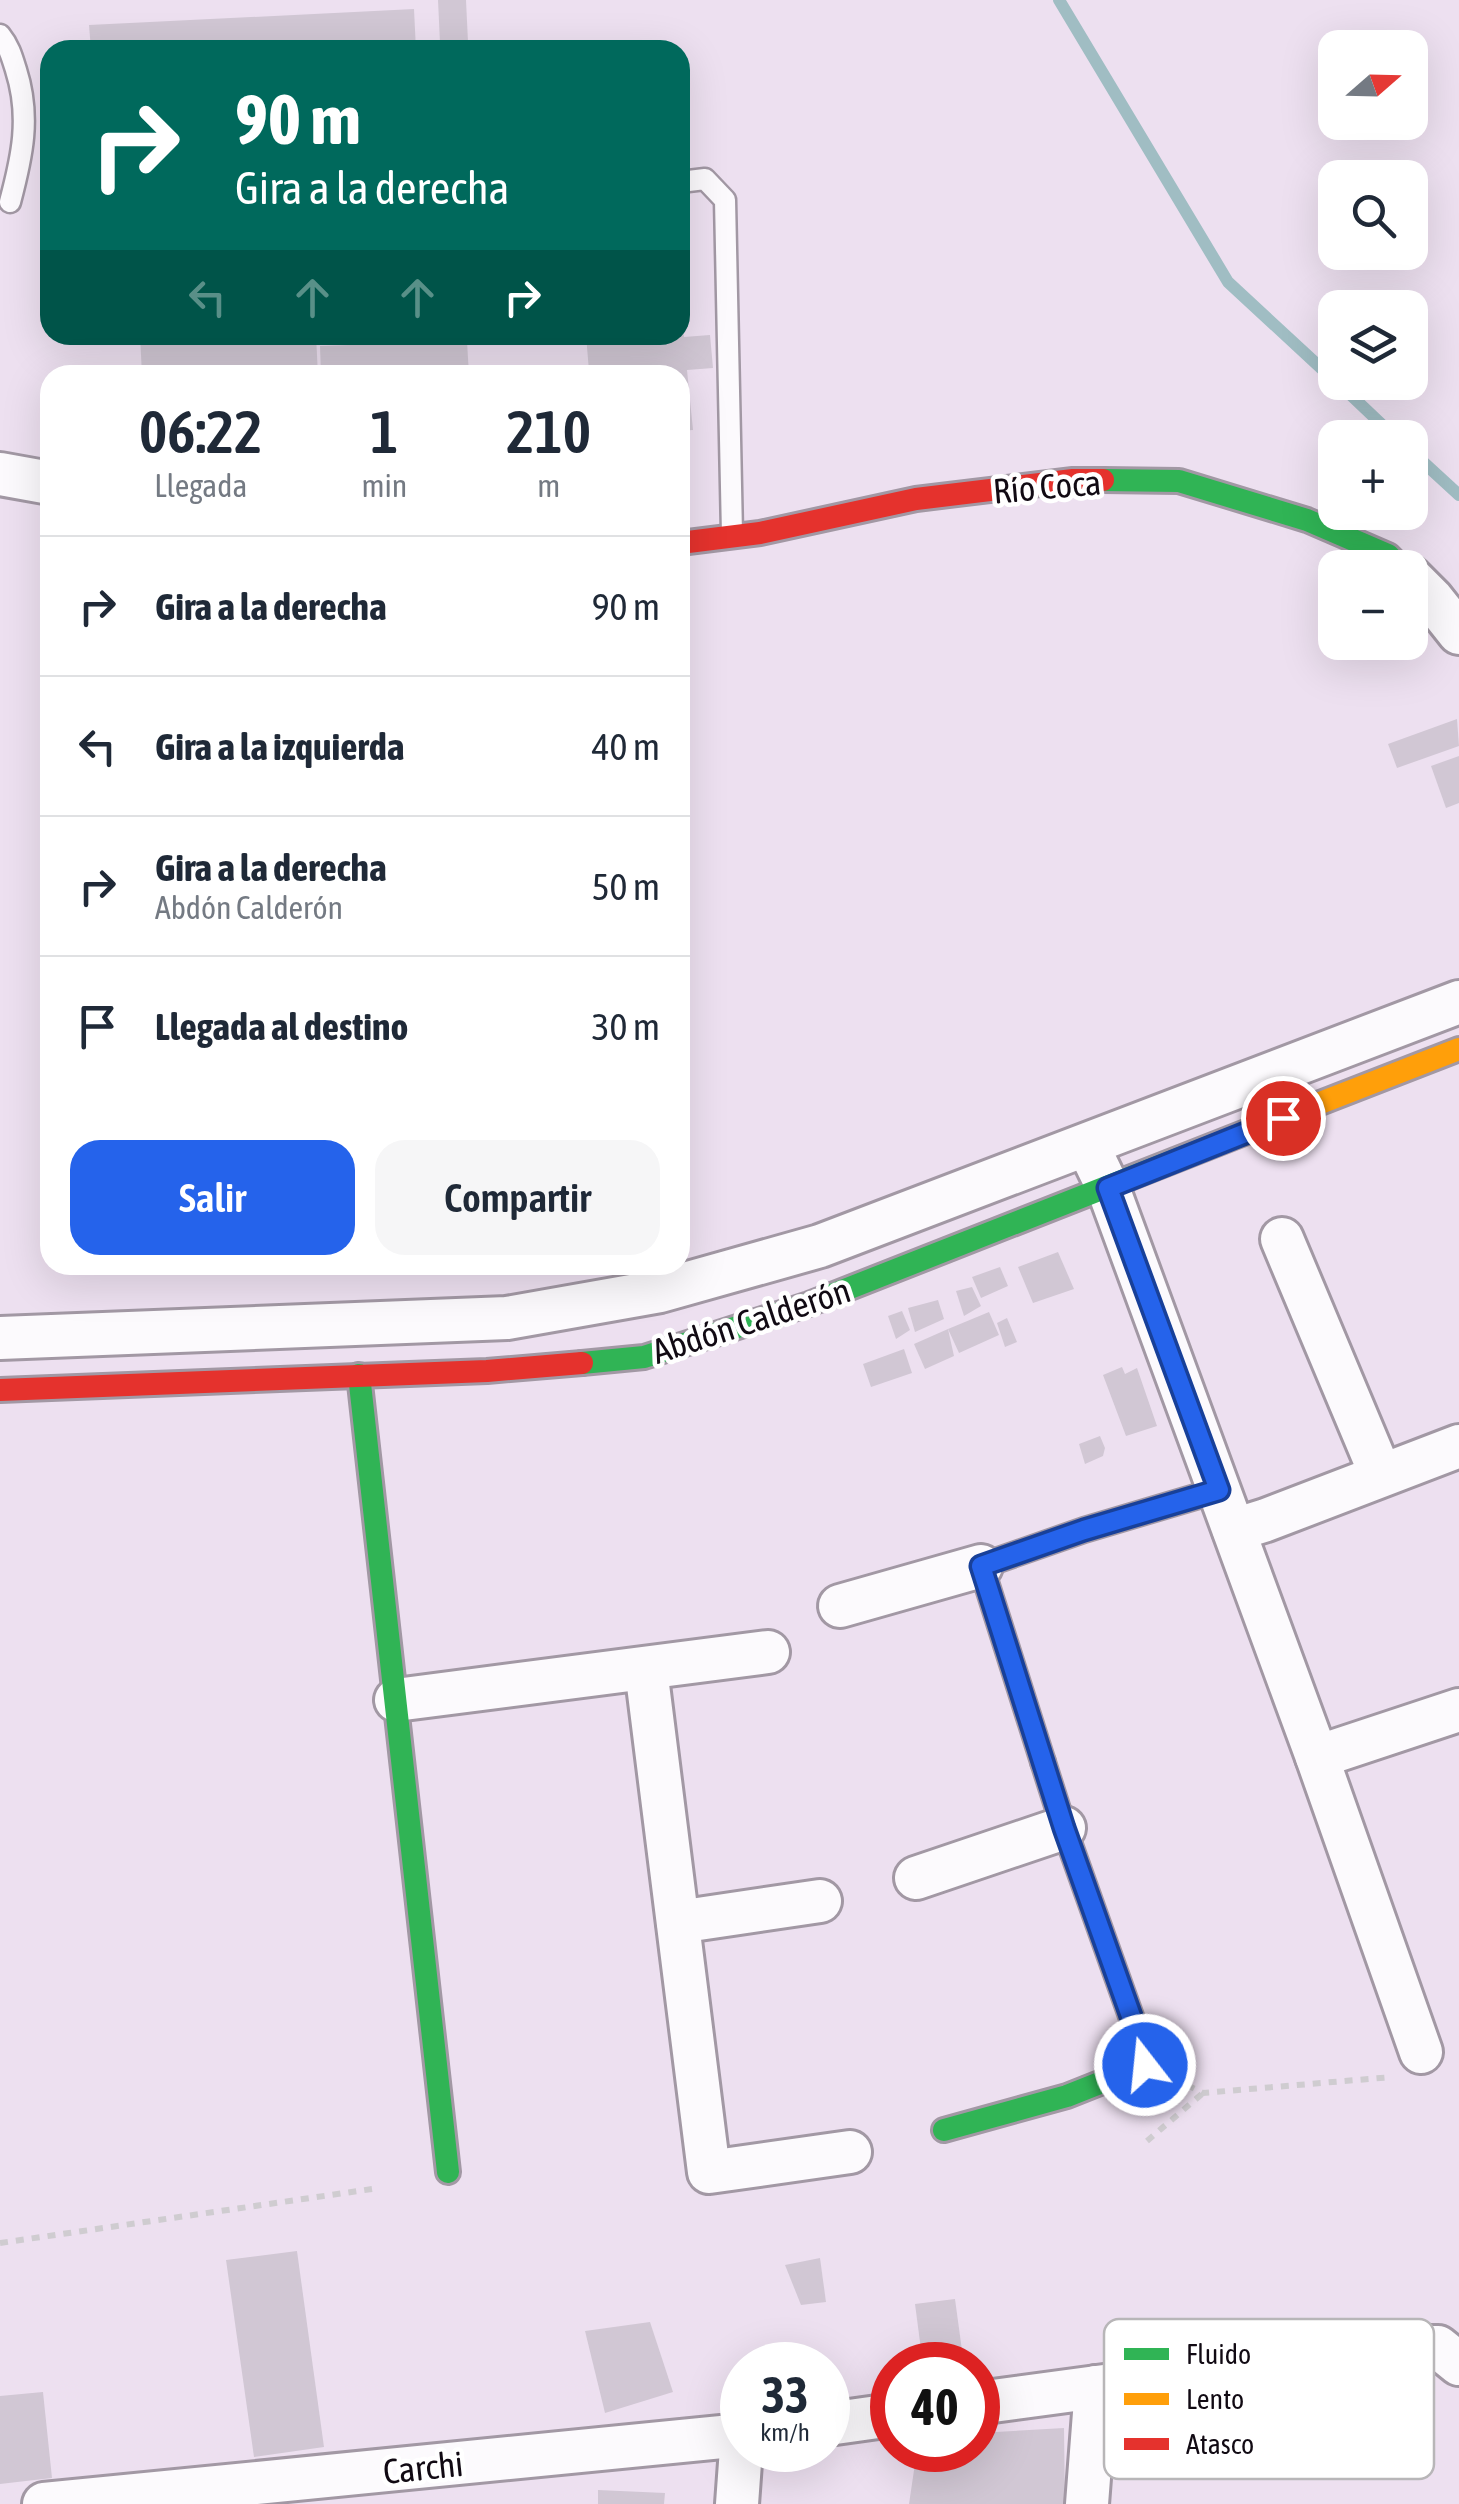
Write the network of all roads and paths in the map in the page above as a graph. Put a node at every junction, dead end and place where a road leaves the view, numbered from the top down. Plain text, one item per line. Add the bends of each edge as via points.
1 (0, 35) edge
2 (690, 181) edge
3 (10, 202) dead end
4 (0, 474) edge
5 (40, 482) edge
6 (732, 536) junction
7 (690, 541) edge
8 (1378, 550) edge
9 (1428, 595) edge
10 (1459, 632) edge
11 (1459, 1002) edge
12 (1459, 1048) edge
13 (1087, 1144) junction
14 (1108, 1188) junction
15 (1282, 1239) dead end
16 (0, 1338) edge
17 (359, 1376) junction
18 (0, 1390) edge
19 (1459, 1446) edge
20 (1381, 1475) junction
21 (1219, 1490) junction
22 (1234, 1530) junction
23 (981, 1566) junction
24 (840, 1606) dead end
25 (768, 1652) dead end
26 (646, 1669) junction
27 (396, 1700) junction
28 (1459, 1710) edge
29 (1317, 1757) junction
30 (1064, 1828) junction
31 (916, 1878) dead end
32 (820, 1901) dead end
33 (678, 1922) junction
34 (1413, 2064) joint
35 (1145, 2065) junction
36 (1203, 2093) junction
37 (944, 2130) dead end
38 (1147, 2141) dead end
39 (850, 2152) dead end
40 (448, 2172) dead end
41 (372, 2189) dead end
42 (0, 2243) edge
43 (1434, 2347) edge
44 (1459, 2364) edge
45 (1104, 2387) edge
46 (1096, 2388) junction
47 (1000, 2400) edge
48 (720, 2437) edge
49 (739, 2472) edge
50 (129, 2500) edge
51 (44, 2504) edge
52 (737, 2504) edge
53 (1086, 2504) edge

1 - 3 lane via 24,94 24,144
2 - 6 lane via 704,179 725,200
4 - 5 street
6 - 7 street, Río Coca
6 - 8 street, Río Coca via 936,496 1074,480 1179,481
9 - 10 street
11 - 13 street, Abdón Calderón
12 - 14 street, Abdón Calderón
13 - 14 street
13 - 16 street, Abdón Calderón via 820,1246 660,1291 506,1318
14 - 17 street, Abdón Calderón via 809,1304 644,1357
14 - 21 street
15 - 20 street
17 - 18 street, Abdón Calderón
17 - 27 street
19 - 20 street
20 - 22 street
21 - 22 street
21 - 23 street
22 - 29 street
23 - 24 street
23 - 30 street
25 - 26 street
26 - 27 street
26 - 33 street
27 - 40 street
28 - 29 street
29 - 34 street
30 - 31 street
30 - 35 street
32 - 33 street
33 - 39 street via 709,2172
34 - 36 path
35 - 36 path
35 - 37 street via 1068,2096
36 - 38 path
41 - 42 path
43 - 44 street
45 - 46 street
46 - 47 street
46 - 53 street
48 - 50 street, Carchi
49 - 52 street
50 - 51 street, Carchi

